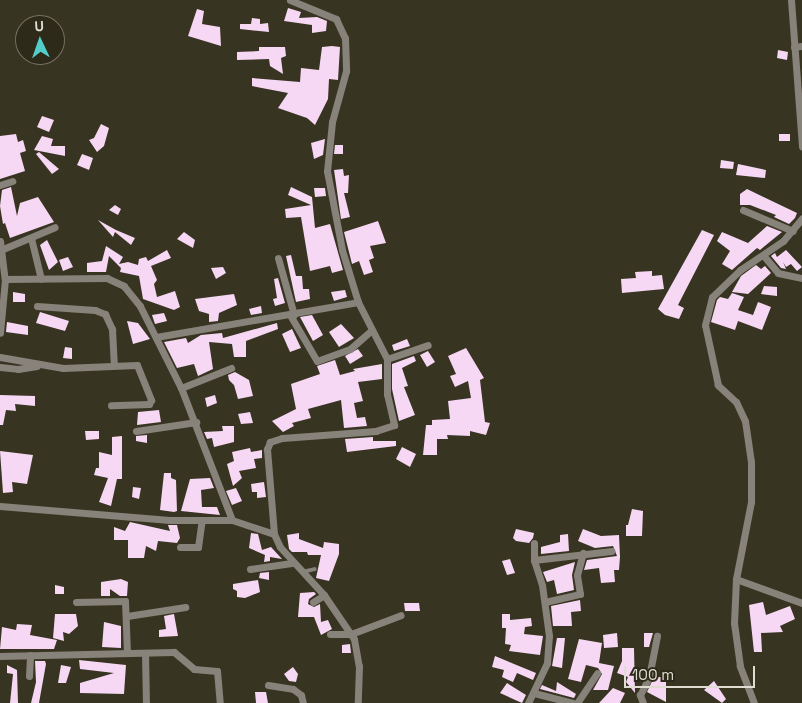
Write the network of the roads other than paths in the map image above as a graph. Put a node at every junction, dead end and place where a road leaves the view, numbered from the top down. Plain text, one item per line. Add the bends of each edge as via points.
1 (290, 0) edge
2 (790, 0) edge
3 (798, 46) edge
4 (802, 148) edge
5 (12, 181) dead end
6 (0, 185) edge
7 (743, 210) dead end
8 (801, 221) edge
9 (55, 226) dead end
10 (793, 231) junction
11 (31, 238) junction
12 (0, 241) edge
13 (3, 249) junction
14 (763, 255) junction
15 (278, 258) dead end
16 (802, 278) edge
17 (4, 279) junction
18 (40, 279) junction
19 (358, 302) junction
20 (37, 306) dead end
21 (292, 315) junction
22 (372, 330) junction
23 (0, 333) edge
24 (156, 337) junction
25 (428, 345) dead end
26 (0, 357) edge
27 (386, 359) junction
28 (114, 365) junction
29 (0, 366) edge
30 (40, 366) junction
31 (231, 368) dead end
32 (181, 388) junction
33 (110, 405) dead end
34 (196, 422) junction
35 (136, 431) dead end
36 (0, 506) edge
37 (202, 520) junction
38 (232, 520) junction
39 (274, 534) junction
40 (534, 543) dead end
41 (180, 547) dead end
42 (611, 551) dead end
43 (583, 553) junction
44 (534, 560) junction
45 (292, 563) junction
46 (250, 569) dead end
47 (316, 569) dead end
48 (302, 572) junction
49 (736, 579) junction
50 (324, 595) junction
51 (76, 602) dead end
52 (313, 602) dead end
53 (545, 602) junction
54 (802, 603) edge
55 (185, 607) dead end
56 (401, 615) dead end
57 (127, 616) junction
58 (330, 634) dead end
59 (351, 634) junction
60 (657, 636) dead end
61 (145, 653) junction
62 (127, 654) junction
63 (30, 655) junction
64 (0, 656) edge
65 (597, 674) dead end
66 (29, 676) dead end
67 (268, 685) dead end
68 (534, 693) junction
69 (146, 703) edge
70 (220, 703) edge
71 (303, 703) edge
72 (358, 703) edge
73 (528, 703) edge
74 (573, 703) edge
75 (577, 703) edge
76 (643, 703) edge
77 (754, 703) edge

1 - 19 street via 336,19 345,38 346,72 332,122 327,171 342,250
2 - 3 street
3 - 4 street
5 - 6 street
7 - 10 street
8 - 10 street
9 - 11 street
10 - 14 street
11 - 13 street
11 - 18 street
12 - 13 street
13 - 17 street
14 - 16 street via 778,273
14 - 49 street via 712,297 705,325 718,385 736,402 745,421 751,462 751,502
15 - 21 street
17 - 18 street
17 - 23 street
18 - 24 street via 107,278 118,281 140,306
19 - 21 street
19 - 22 street
20 - 28 street via 95,310 105,314 112,329
21 - 22 street via 317,362 350,349
21 - 24 street
22 - 27 street
24 - 32 street
25 - 27 street
26 - 30 street
27 - 39 street via 387,394 394,423 391,428 282,438 268,444
28 - 30 street via 82,368
28 - 33 street via 137,365 151,400 143,405
29 - 30 street via 18,369
31 - 32 street
32 - 34 street
34 - 35 street
34 - 38 street
36 - 37 street
37 - 38 street
37 - 41 street via 198,547
38 - 39 street
39 - 45 street
40 - 44 street
42 - 43 street
43 - 44 street
43 - 53 street via 577,575 580,594
44 - 53 street
45 - 46 street
45 - 48 street
47 - 48 lane
48 - 50 street
49 - 54 street
49 - 77 street via 734,623 740,666
50 - 52 street
50 - 59 street
51 - 57 street via 125,601
53 - 68 street via 548,654
55 - 57 street
56 - 59 street
57 - 62 street
58 - 59 street
59 - 72 street via 359,666
60 - 76 street via 649,677 640,695
61 - 62 street
61 - 69 street
61 - 70 street via 174,652 194,669 217,671
62 - 63 street
63 - 64 street
63 - 66 street
65 - 75 street
67 - 71 street via 293,689 301,694
68 - 73 street
68 - 74 street

